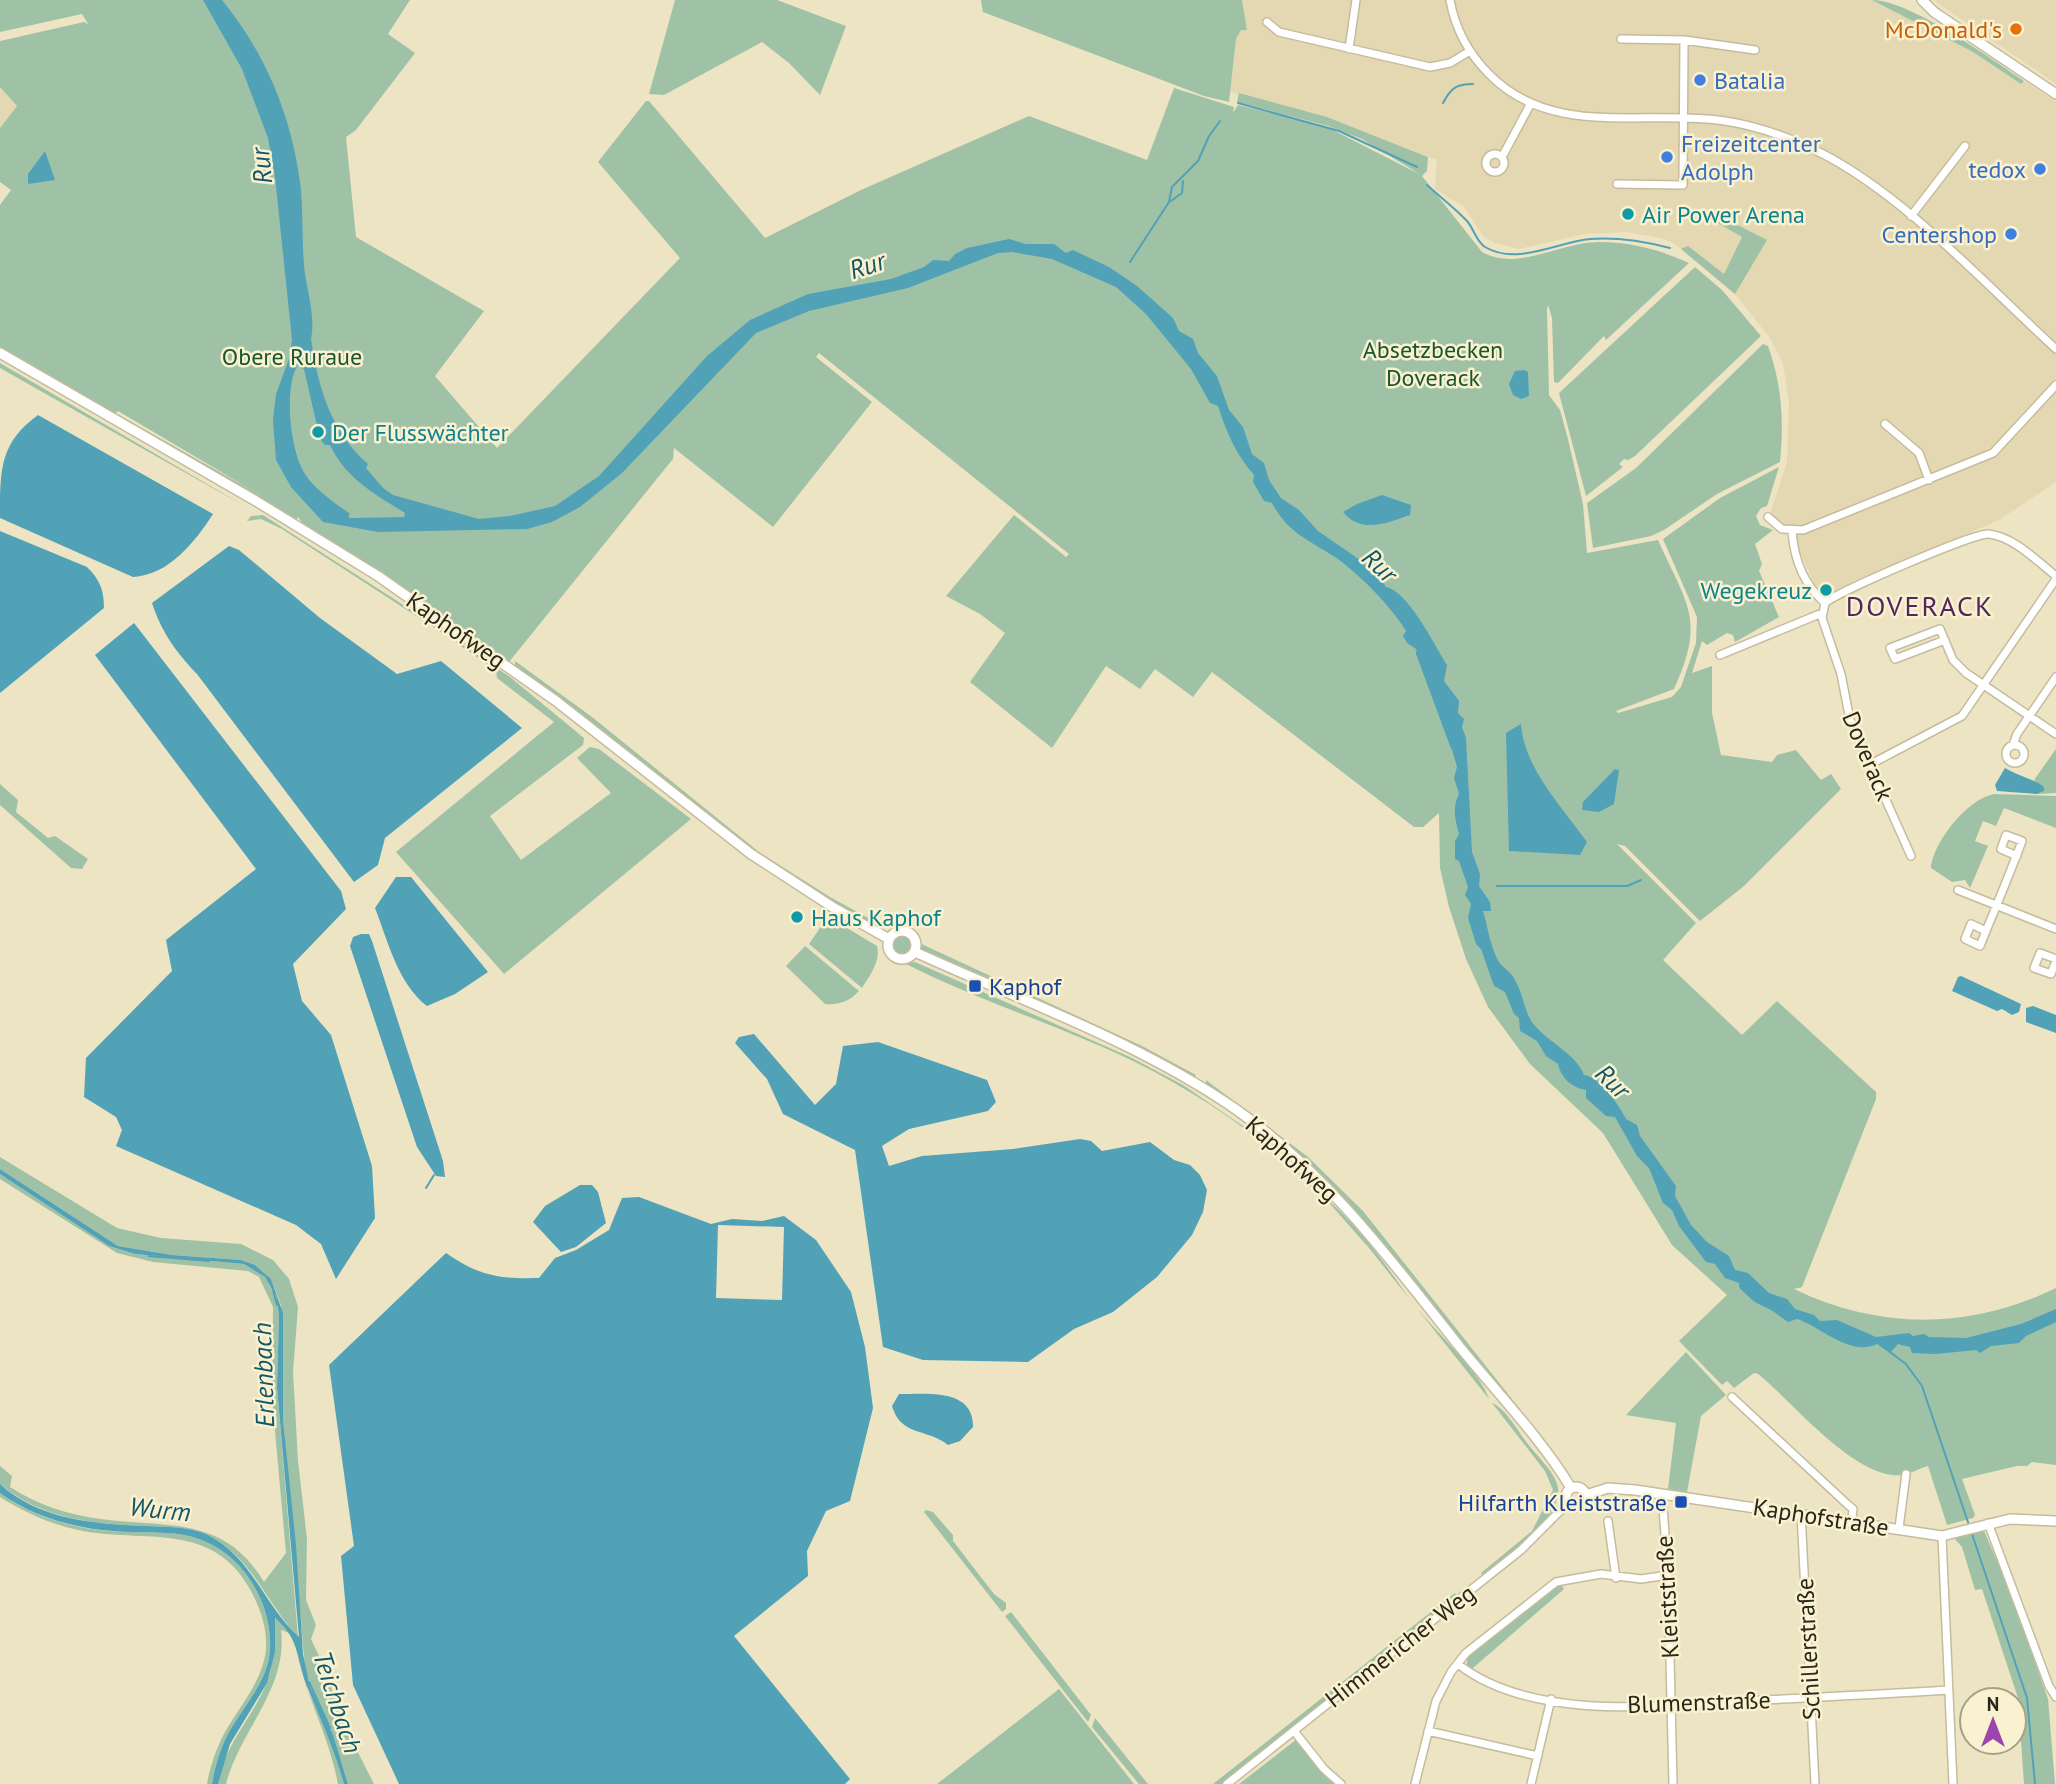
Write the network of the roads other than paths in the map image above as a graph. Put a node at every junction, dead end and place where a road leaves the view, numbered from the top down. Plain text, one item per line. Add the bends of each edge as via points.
1 (1356, 0) edge
2 (1450, 0) edge
3 (1922, 0) edge
4 (1267, 22) dead end
5 (1621, 39) dead end
6 (1684, 40) junction
7 (1349, 49) junction
8 (1755, 50) dead end
9 (1470, 51) junction
10 (2056, 94) edge
11 (1530, 105) junction
12 (1683, 118) junction
13 (1965, 146) dead end
14 (1502, 157) dead end
15 (1617, 184) dead end
16 (1911, 216) junction
17 (2056, 349) edge
18 (0, 353) edge
19 (2056, 385) edge
20 (1885, 424) dead end
21 (1929, 480) junction
22 (1769, 517) dead end
23 (1792, 531) junction
24 (2056, 577) edge
25 (1825, 603) junction
26 (1822, 613) junction
27 (1945, 640) junction
28 (1720, 655) dead end
29 (2056, 677) edge
30 (1982, 687) junction
31 (2028, 718) junction
32 (2056, 734) edge
33 (2013, 745) dead end
34 (1871, 764) junction
35 (1911, 856) dead end
36 (2017, 856) dead end
37 (1958, 890) dead end
38 (1997, 905) junction
39 (2056, 929) edge
40 (1986, 931) dead end
41 (889, 939) junction
42 (915, 952) junction
43 (1732, 1396) dead end
44 (1906, 1474) dead end
45 (1571, 1488) junction
46 (1662, 1494) junction
47 (1586, 1495) junction
48 (1568, 1503) junction
49 (1801, 1513) junction
50 (1852, 1520) junction
51 (1608, 1521) dead end
52 (2056, 1521) edge
53 (1988, 1523) junction
54 (1899, 1528) junction
55 (1942, 1536) junction
56 (1668, 1575) junction
57 (1616, 1578) junction
58 (1458, 1664) junction
59 (1948, 1690) junction
60 (2056, 1697) edge
61 (1811, 1698) junction
62 (1551, 1699) junction
63 (1672, 1705) junction
64 (1294, 1731) junction
65 (1428, 1731) junction
66 (1538, 1756) junction
67 (1227, 1784) edge
68 (1341, 1784) edge
69 (1415, 1784) edge
70 (1531, 1784) edge
71 (1673, 1784) edge
72 (1815, 1784) edge
73 (1953, 1784) edge

1 - 7 street
2 - 9 street
3 - 10 main road
4 - 7 street via 1279,32
5 - 6 street
6 - 8 street
6 - 12 street
7 - 9 street via 1430,67 1450,63
9 - 11 street via 1497,83
11 - 12 street via 1574,116
11 - 14 street
12 - 15 street via 1683,185
12 - 16 street via 1727,121 1797,142 1869,181
13 - 16 street
16 - 17 street
18 - 41 main road, Kaphofweg via 378,576 556,701 751,854
19 - 21 street via 1993,453
20 - 21 street via 1919,453
21 - 23 street
22 - 23 street
23 - 25 street via 1795,559
24 - 25 street via 2015,545 1983,534
24 - 30 street
25 - 26 street
26 - 28 street
26 - 34 street, Doverack via 1850,720
27 - 27 street via 1941,629 1890,648 1895,659
27 - 30 street via 1953,660
29 - 31 street
30 - 31 street
30 - 34 street via 1962,716
31 - 32 street
31 - 33 street
34 - 35 street, Doverack
36 - 38 street
37 - 38 street
38 - 39 street
38 - 40 street
41 - 42 main road, Kaphofweg via 888,950 897,959
41 - 42 main road, Kaphofweg via 898,931 910,933 917,943
42 - 45 main road, Kaphofweg via 1140,1053 1198,1084 1265,1132 1366,1230
43 - 50 street via 1853,1509
44 - 54 street
45 - 47 main road via 1580,1488
45 - 48 main road via 1566,1495
46 - 47 main road, Kaphofstraße via 1608,1488
46 - 49 main road, Kaphofstraße
46 - 56 street, Kleiststraße
47 - 48 main road via 1578,1506
48 - 64 street, Himmericher Weg via 1521,1550
49 - 50 main road, Kaphofstraße
49 - 61 street, Schillerstraße
50 - 54 main road, Kaphofstraße
51 - 57 street
52 - 53 main road via 2024,1518
53 - 55 main road
53 - 60 street
54 - 55 main road, Kaphofstraße
55 - 59 street
56 - 57 street
56 - 63 street, Kleiststraße
57 - 58 street via 1601,1574 1556,1582
58 - 62 street, Blumenstraße via 1502,1689
58 - 65 street via 1440,1691
59 - 61 street, Blumenstraße
59 - 73 street
61 - 63 street, Blumenstraße
61 - 72 street, Schillerstraße
62 - 63 street, Blumenstraße
62 - 66 street
63 - 71 street, Kleiststraße
64 - 67 street, Himmericher Weg
64 - 68 street
65 - 66 street
65 - 69 street
66 - 70 street

